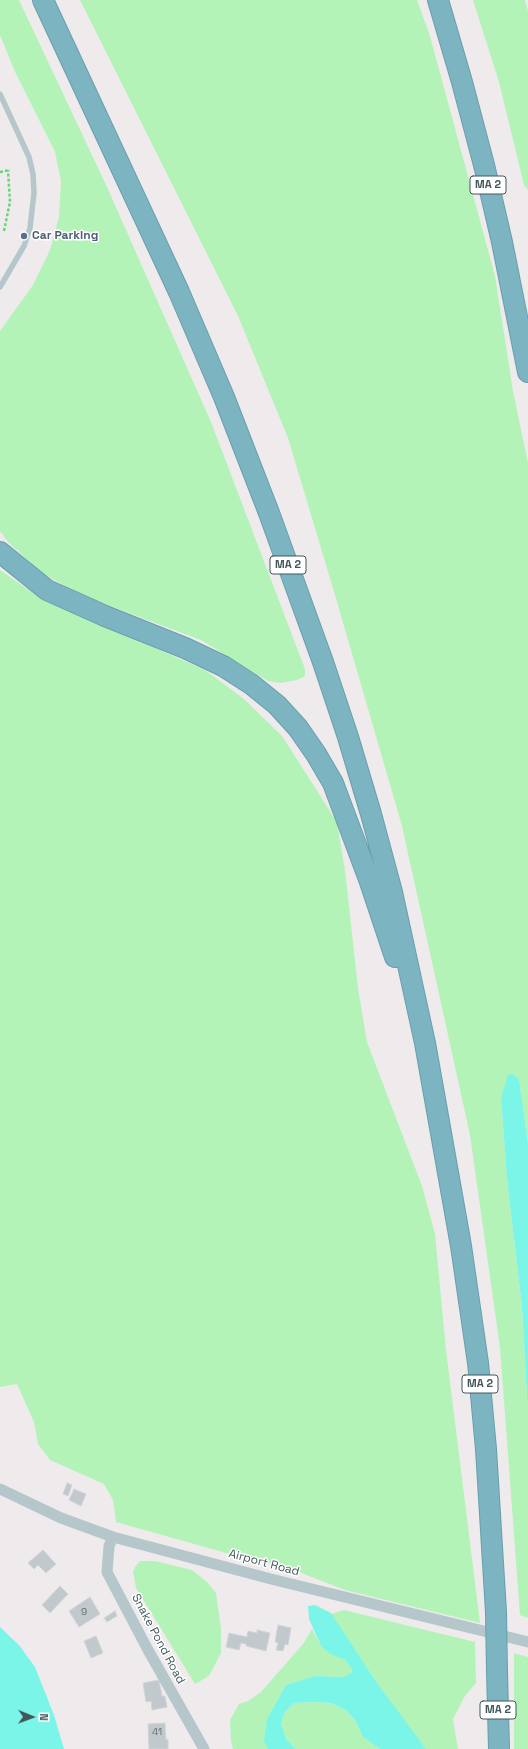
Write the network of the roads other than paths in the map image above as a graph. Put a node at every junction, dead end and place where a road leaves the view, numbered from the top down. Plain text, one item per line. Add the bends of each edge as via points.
1 (43, 0) edge
2 (438, 0) edge
3 (0, 94) edge
4 (0, 287) edge
5 (528, 372) edge
6 (0, 552) edge
7 (428, 1057) junction
8 (0, 1489) edge
9 (113, 1537) junction
10 (528, 1642) edge
11 (204, 1749) edge
12 (499, 1749) edge

1 - 7 highway, MA 2 via 196,330 272,520 323,662 371,814 407,957
2 - 5 highway, MA 2 via 484,165
3 - 4 lane via 29,157 34,193 30,228 24,246
6 - 7 highway via 47,590 223,666 277,705 298,728 333,783 350,826
7 - 12 highway, MA 2, bridge via 478,1363 496,1612
8 - 9 street, Airport Road via 61,1518
9 - 10 street, Airport Road
9 - 11 street, Snake Pond Road via 109,1546 107,1572

